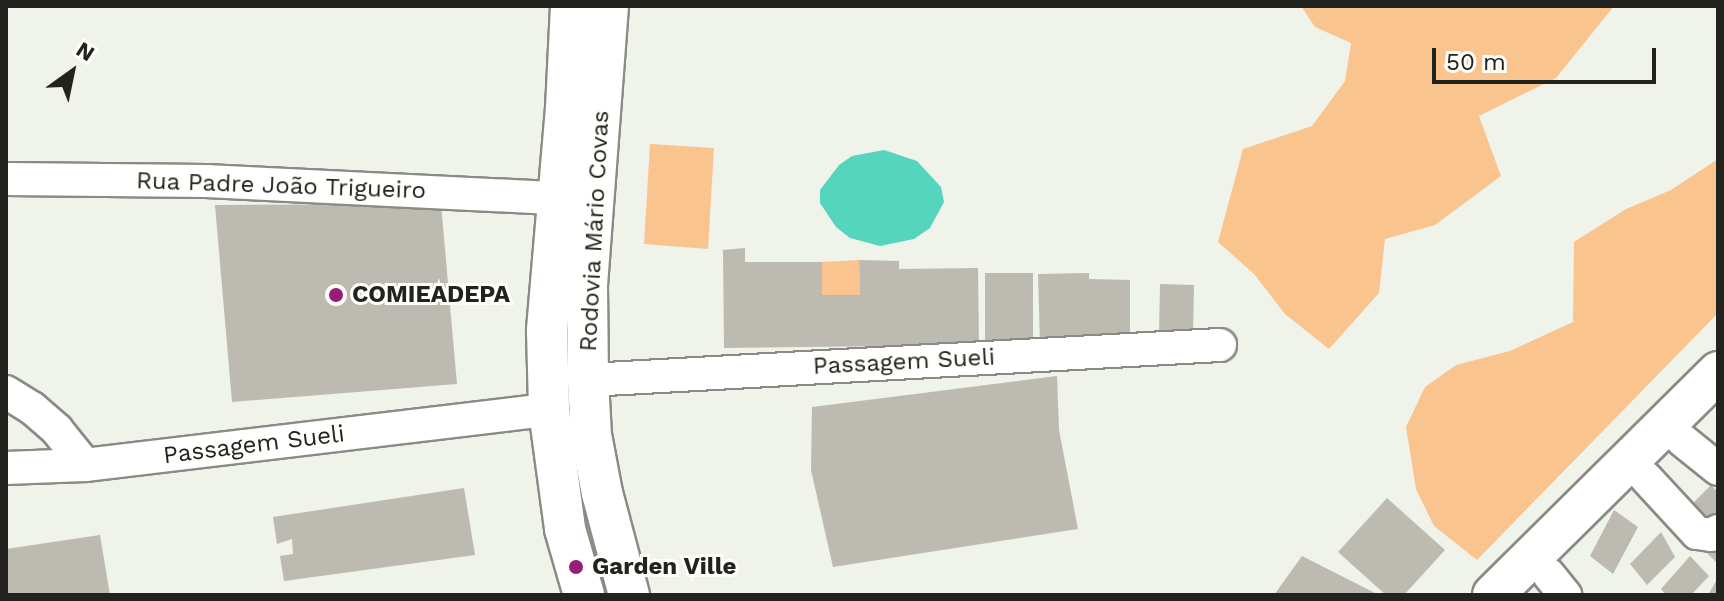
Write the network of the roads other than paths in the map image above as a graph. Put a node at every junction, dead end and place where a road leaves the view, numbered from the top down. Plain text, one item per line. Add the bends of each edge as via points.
1 (571, 6) edge
2 (608, 6) edge
3 (6, 179) edge
4 (557, 198) junction
5 (1220, 345) dead end
6 (1718, 372) edge
7 (588, 380) junction
8 (6, 392) edge
9 (1718, 403) edge
10 (549, 410) junction
11 (1682, 440) junction
12 (85, 465) junction
13 (6, 468) edge
14 (1718, 469) edge
15 (1646, 478) junction
16 (1718, 531) edge
17 (1548, 588) edge
18 (584, 595) edge
19 (629, 595) edge
20 (1493, 595) edge

1 - 4 main road, Rodovia Mário Covas
2 - 7 main road, Rodovia Mário Covas via 587,286
3 - 4 street, Rua Padre João Trigueiro via 206,181
4 - 10 main road, Rodovia Mário Covas via 547,331
5 - 7 street, Passagem Sueli
6 - 20 main road
7 - 19 main road, Rodovia Mário Covas via 602,493
8 - 12 street via 57,430
9 - 11 main road
10 - 12 street, Passagem Sueli
10 - 18 main road, Rodovia Mário Covas via 565,529
11 - 14 street
11 - 15 main road
12 - 13 street, Passagem Sueli
15 - 16 street via 1697,533
15 - 17 main road

